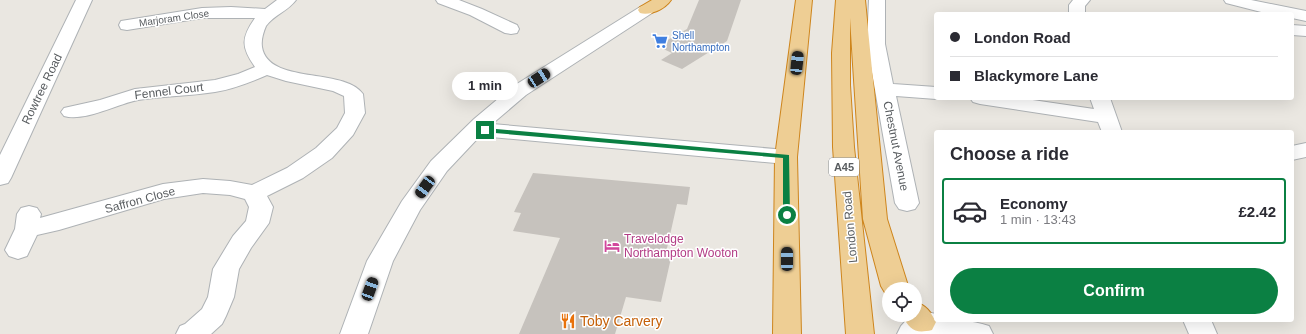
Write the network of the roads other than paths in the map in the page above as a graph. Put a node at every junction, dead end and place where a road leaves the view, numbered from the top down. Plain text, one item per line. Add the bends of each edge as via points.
1 (84, 0) edge
2 (288, 0) edge
3 (444, 0) edge
4 (804, 0) edge
5 (844, 0) edge
6 (857, 0) edge
7 (877, 0) edge
8 (1082, 0) edge
9 (1232, 0) edge
10 (654, 5) edge
11 (1077, 12) edge
12 (1284, 12) edge
13 (269, 14) junction
14 (1294, 14) edge
15 (1306, 16) edge
16 (494, 21) junction
17 (127, 25) dead end
18 (511, 29) dead end
19 (1294, 30) edge
20 (474, 31) dead end
21 (1306, 31) edge
22 (267, 68) junction
23 (885, 89) junction
24 (934, 93) edge
25 (990, 100) edge
26 (1101, 100) edge
27 (71, 112) dead end
28 (1109, 124) edge
29 (475, 129) junction
30 (1306, 150) edge
31 (1294, 153) edge
32 (786, 157) junction
33 (0, 178) edge
34 (254, 193) junction
35 (907, 203) dead end
36 (24, 231) dead end
37 (893, 282) edge
38 (1198, 322) edge
39 (916, 323) edge
40 (354, 333) edge
41 (190, 334) edge
42 (787, 334) edge
43 (860, 334) edge
44 (980, 334) edge
45 (1203, 334) edge

1 - 33 street, Rowtree Road
2 - 13 street
3 - 16 street
4 - 32 highway
5 - 43 highway, London Road / A45 via 841,137
6 - 37 highway via 875,219
7 - 23 street, Chestnut Avenue via 876,44
8 - 11 street via 1077,5
9 - 12 street
10 - 29 street via 519,91
13 - 17 street, Marjoram Close via 202,13
13 - 22 street via 254,35 252,48
14 - 15 street
16 - 18 street
16 - 20 street
19 - 21 street
22 - 27 street, Fennel Court via 245,78 216,86 135,94 104,105
22 - 34 street via 287,76 340,86 354,94 355,113 346,131 324,153 295,173
23 - 24 street, Chestnut Avenue
23 - 35 street, Chestnut Avenue
25 - 28 street
26 - 28 street
29 - 32 street
29 - 40 street via 439,166 410,207 380,261
30 - 31 street
32 - 42 highway
34 - 36 street, Saffron Close via 203,186 163,192
34 - 41 street via 261,207 257,223 226,269 221,297 212,316
38 - 45 street
39 - 44 street

